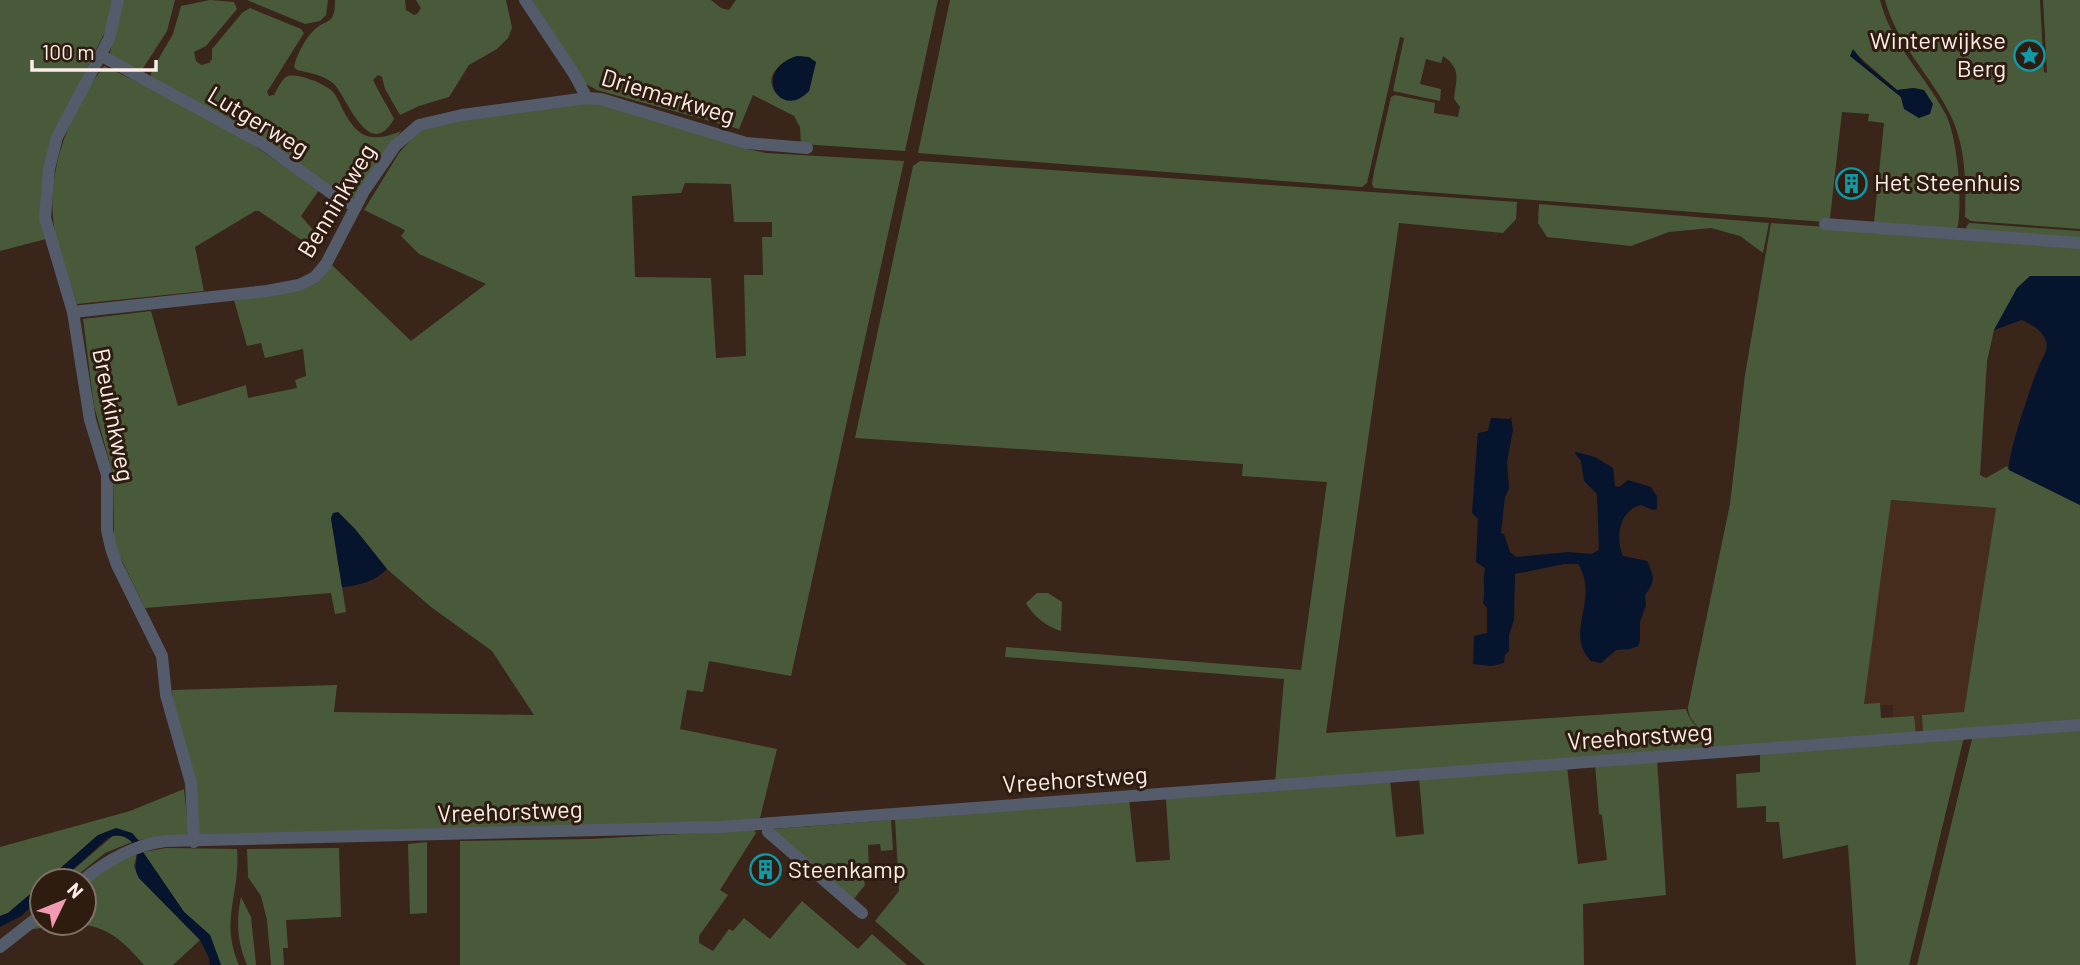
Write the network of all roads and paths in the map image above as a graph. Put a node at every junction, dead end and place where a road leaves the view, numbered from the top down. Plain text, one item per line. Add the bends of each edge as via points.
1 (118, 0) edge
2 (525, 0) edge
3 (100, 55) junction
4 (587, 97) junction
5 (807, 148) dead end
6 (356, 207) junction
7 (1825, 224) dead end
8 (2080, 243) edge
9 (73, 312) junction
10 (2080, 725) edge
11 (768, 823) junction
12 (194, 842) junction
13 (98, 869) edge
14 (862, 913) dead end
15 (28, 925) edge
16 (0, 947) edge

1 - 3 street, Breukinkweg via 109,39
2 - 4 street, Driemarkweg
3 - 6 street, Lutgerweg via 263,144
3 - 9 street, Breukinkweg via 57,137 48,169 45,218
4 - 5 street, Driemarkweg via 746,143
4 - 6 street, Benninkweg via 419,125 395,146
6 - 9 street, Benninkweg via 326,264 315,277 299,285
7 - 8 street
9 - 12 street, Breukinkweg via 90,420 107,475 111,548 162,656 166,695 191,783
10 - 11 street, Vreehorstweg
11 - 12 street, Vreehorstweg
11 - 14 street via 768,832
12 - 13 street, Vreehorstweg via 165,841 138,847
15 - 16 street

